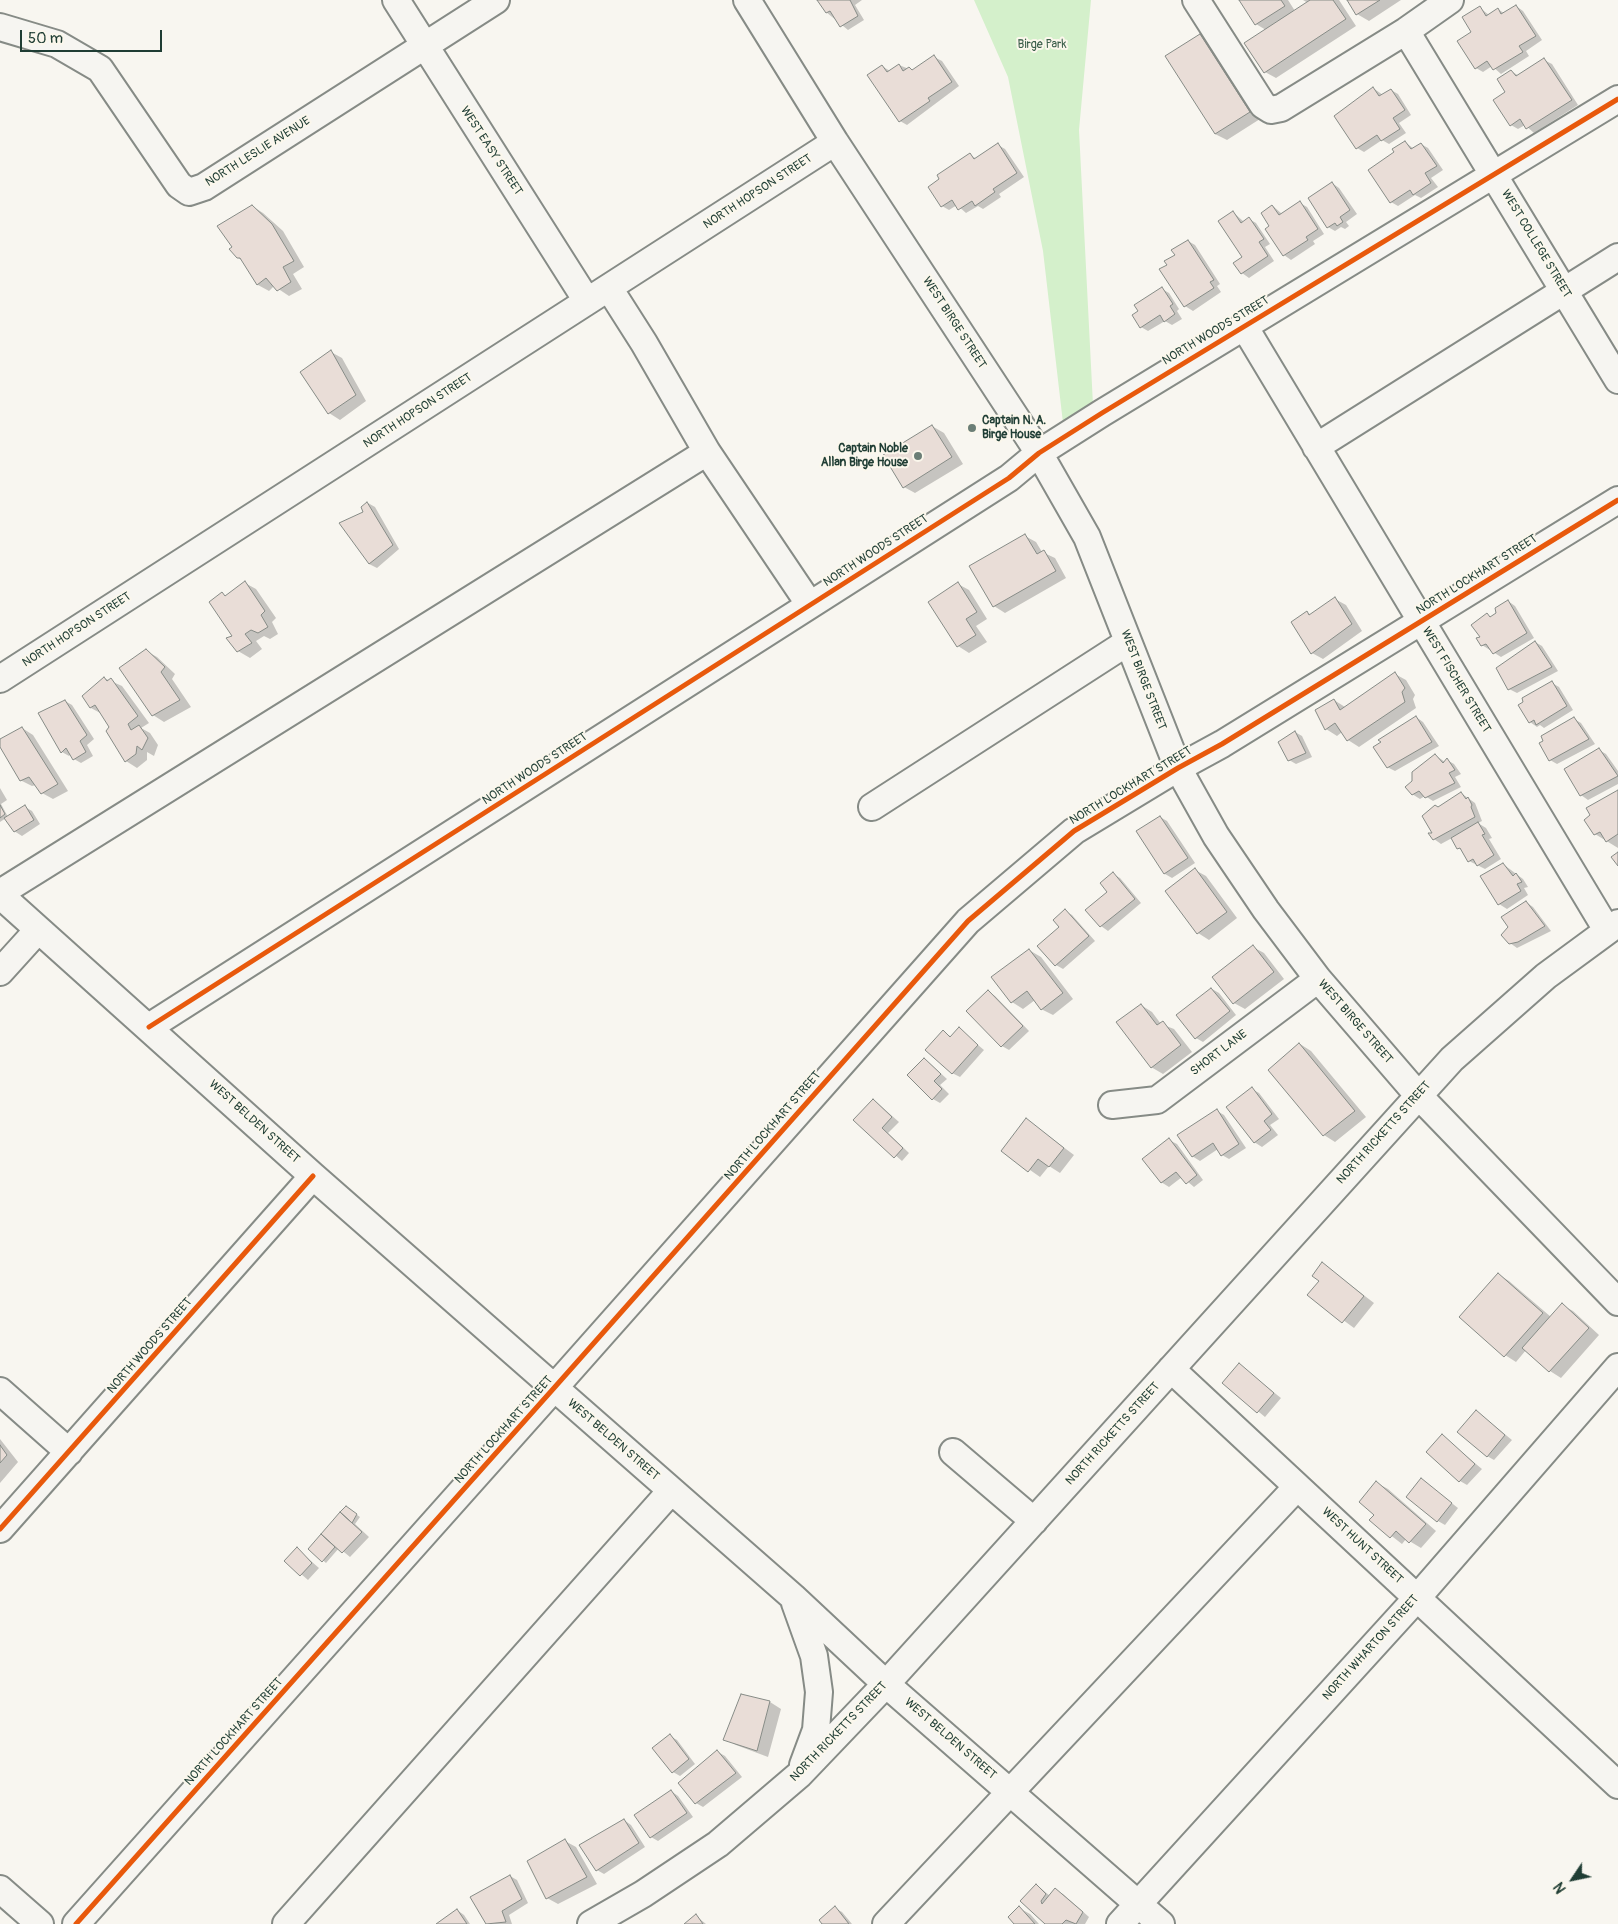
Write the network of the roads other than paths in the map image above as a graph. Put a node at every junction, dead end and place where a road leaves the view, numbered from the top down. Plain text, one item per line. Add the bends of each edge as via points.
1 (396, 0) edge
2 (496, 0) edge
3 (747, 0) edge
4 (1196, 0) edge
5 (1450, 0) edge
6 (0, 27) edge
7 (1406, 31) junction
8 (424, 46) junction
9 (1618, 99) edge
10 (835, 142) junction
11 (1494, 174) junction
12 (1618, 257) edge
13 (1564, 291) junction
14 (598, 295) junction
15 (1244, 326) junction
16 (1618, 380) edge
17 (1316, 447) junction
18 (707, 452) junction
19 (1039, 453) junction
20 (1618, 500) edge
21 (810, 605) junction
22 (1420, 622) junction
23 (1128, 642) junction
24 (0, 679) edge
25 (1178, 768) junction
26 (872, 807) dead end
27 (0, 894) edge
28 (1612, 926) edge
29 (38, 930) junction
30 (0, 972) edge
31 (1318, 979) junction
32 (149, 1027) junction
33 (1418, 1095) junction
34 (1112, 1105) dead end
35 (313, 1176) junction
36 (1618, 1302) edge
37 (1618, 1367) edge
38 (1171, 1370) junction
39 (554, 1388) junction
40 (0, 1391) edge
41 (69, 1452) junction
42 (953, 1452) dead end
43 (1298, 1487) junction
44 (671, 1490) junction
45 (1034, 1521) junction
46 (0, 1529) edge
47 (793, 1597) junction
48 (1418, 1598) junction
49 (886, 1684) junction
50 (800, 1774) junction
51 (1618, 1785) edge
52 (1011, 1793) junction
53 (0, 1889) edge
54 (1138, 1903) junction
55 (40, 1924) edge
56 (76, 1924) edge
57 (286, 1924) edge
58 (591, 1924) edge
59 (886, 1924) edge
60 (1120, 1924) edge
61 (1161, 1924) edge

1 - 8 street, WEST EASY STREET
2 - 8 street, NORTH LESLIE AVENUE
3 - 10 street, WEST BIRGE STREET
4 - 7 street via 1263,105 1271,110 1281,108
5 - 7 street
6 - 8 street, NORTH LESLIE AVENUE via 57,44 100,69 179,185 190,192 204,187
7 - 11 street, WEST COLLEGE STREET
8 - 14 street, WEST EASY STREET
9 - 11 street, NORTH WOODS STREET
10 - 14 street, NORTH HOPSON STREET
10 - 19 street, WEST BIRGE STREET
11 - 13 street, WEST COLLEGE STREET
11 - 15 street, NORTH WOODS STREET
12 - 13 street
13 - 16 street, WEST COLLEGE STREET
13 - 17 street
14 - 18 street, WEST EASY STREET
14 - 24 street, NORTH HOPSON STREET
15 - 17 street, WEST FISCHER STREET
15 - 19 street, NORTH WOODS STREET
17 - 22 street, WEST FISCHER STREET
18 - 21 street, WEST EASY STREET
18 - 27 street
19 - 21 street, NORTH WOODS STREET via 1009,478
19 - 23 street, WEST BIRGE STREET via 1087,538
20 - 22 street, NORTH LOCKHART STREET
21 - 32 street, NORTH WOODS STREET
22 - 25 street, NORTH LOCKHART STREET
22 - 28 street, WEST FISCHER STREET
23 - 25 street, WEST BIRGE STREET
23 - 26 street
25 - 31 street, WEST BIRGE STREET via 1216,836
25 - 39 street, NORTH LOCKHART STREET via 1074,832 968,921
27 - 29 street, WEST BELDEN STREET
28 - 33 street, NORTH RICKETTS STREET via 1546,976 1452,1059
29 - 30 street
29 - 32 street, WEST BELDEN STREET
31 - 33 street, WEST BIRGE STREET
31 - 34 street, SHORT LANE via 1157,1100
32 - 35 street, WEST BELDEN STREET
33 - 36 street, WEST BIRGE STREET
33 - 38 street, NORTH RICKETTS STREET
35 - 39 street, WEST BELDEN STREET
35 - 41 street, NORTH WOODS STREET
37 - 48 street, NORTH WHARTON STREET
38 - 43 street, WEST HUNT STREET
38 - 45 street, NORTH RICKETTS STREET
39 - 44 street, WEST BELDEN STREET
39 - 56 street, NORTH LOCKHART STREET
40 - 41 street
41 - 46 street, NORTH WOODS STREET
42 - 45 street
43 - 48 street, WEST HUNT STREET
43 - 52 street
44 - 47 street, WEST BELDEN STREET
44 - 57 street
45 - 49 street, NORTH RICKETTS STREET
47 - 49 street, WEST BELDEN STREET
47 - 50 street via 814,1656 818,1692 816,1730
48 - 51 street, WEST HUNT STREET
48 - 54 street, NORTH WHARTON STREET
49 - 50 street, NORTH RICKETTS STREET
49 - 52 street, WEST BELDEN STREET
50 - 58 street, NORTH RICKETTS STREET via 718,1844
52 - 54 street, WEST BELDEN STREET
52 - 59 street
53 - 55 street
54 - 60 street, NORTH WHARTON STREET
54 - 61 street, WEST BELDEN STREET

